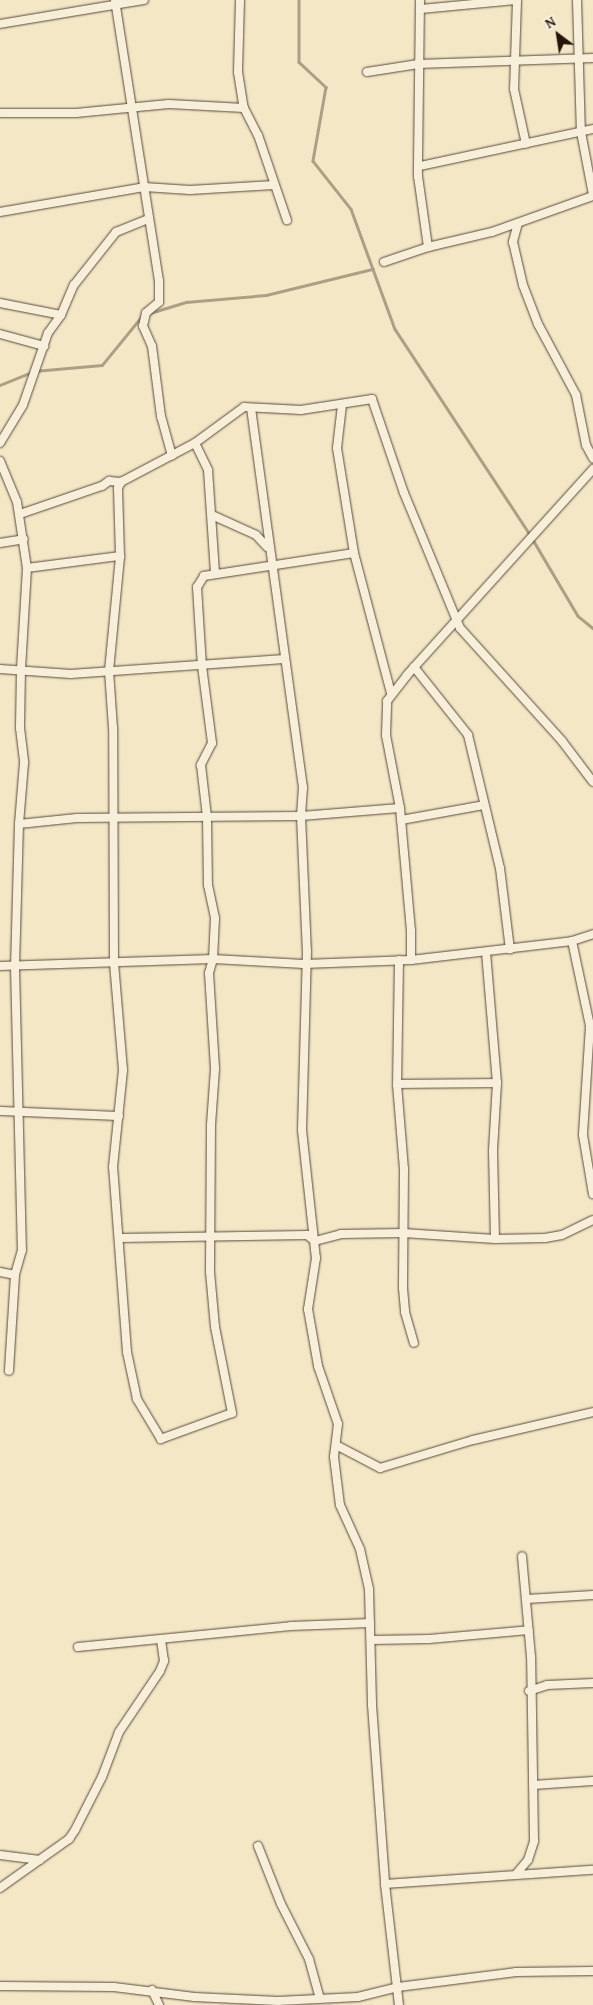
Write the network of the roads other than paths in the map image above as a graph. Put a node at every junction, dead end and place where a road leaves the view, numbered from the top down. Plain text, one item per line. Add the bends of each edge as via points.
1 (144, 0) edge
2 (240, 0) edge
3 (420, 0) edge
4 (516, 0) edge
5 (578, 0) edge
6 (116, 2) edge
7 (421, 9) junction
8 (0, 24) edge
9 (593, 58) edge
10 (516, 60) junction
11 (578, 60) junction
12 (418, 64) junction
13 (367, 72) dead end
14 (132, 106) junction
15 (244, 108) junction
16 (0, 114) edge
17 (593, 129) edge
18 (581, 132) junction
19 (526, 144) junction
20 (420, 166) junction
21 (274, 185) junction
22 (144, 187) junction
23 (593, 196) edge
24 (0, 212) edge
25 (148, 219) junction
26 (287, 220) dead end
27 (518, 223) junction
28 (428, 247) junction
29 (384, 262) dead end
30 (0, 302) edge
31 (61, 315) junction
32 (0, 334) edge
33 (44, 346) junction
34 (342, 405) junction
35 (251, 408) junction
36 (0, 443) edge
37 (195, 443) junction
38 (172, 456) junction
39 (593, 458) edge
40 (0, 461) edge
41 (593, 469) edge
42 (121, 482) junction
43 (581, 482) junction
44 (593, 482) edge
45 (20, 514) junction
46 (214, 516) junction
47 (24, 539) junction
48 (0, 543) edge
49 (268, 548) junction
50 (354, 553) junction
51 (120, 556) junction
52 (27, 568) junction
53 (270, 568) junction
54 (215, 574) junction
55 (458, 619) junction
56 (283, 659) junction
57 (202, 666) junction
58 (414, 667) junction
59 (0, 669) edge
60 (21, 669) junction
61 (109, 670) junction
62 (392, 692) junction
63 (593, 782) edge
64 (484, 805) junction
65 (400, 808) junction
66 (301, 816) junction
67 (112, 817) junction
68 (207, 817) junction
69 (401, 820) junction
70 (18, 824) junction
71 (593, 934) edge
72 (572, 941) junction
73 (510, 949) junction
74 (486, 952) junction
75 (214, 959) junction
76 (399, 960) junction
77 (411, 960) junction
78 (114, 963) junction
79 (304, 964) junction
80 (0, 966) edge
81 (15, 967) junction
82 (590, 1080) edge
83 (497, 1083) junction
84 (397, 1084) junction
85 (0, 1111) edge
86 (19, 1111) junction
87 (120, 1116) junction
88 (593, 1194) edge
89 (593, 1220) edge
90 (403, 1233) junction
91 (211, 1236) junction
92 (120, 1238) junction
93 (495, 1239) junction
94 (315, 1241) junction
95 (0, 1272) edge
96 (15, 1275) junction
97 (414, 1343) dead end
98 (9, 1371) dead end
99 (593, 1412) edge
100 (336, 1445) junction
101 (522, 1556) dead end
102 (593, 1595) edge
103 (526, 1599) junction
104 (370, 1623) junction
105 (528, 1630) junction
106 (160, 1640) junction
107 (371, 1640) junction
108 (78, 1647) dead end
109 (593, 1683) edge
110 (529, 1691) junction
111 (593, 1782) edge
112 (533, 1785) junction
113 (258, 1846) dead end
114 (0, 1854) edge
115 (40, 1860) junction
116 (593, 1870) edge
117 (517, 1873) junction
118 (385, 1884) junction
119 (0, 1888) edge
120 (593, 1971) edge
121 (0, 1986) edge
122 (398, 1987) junction
123 (152, 1990) junction
124 (320, 1999) junction
125 (159, 2005) edge
126 (399, 2005) edge

1 - 6 street
2 - 15 street via 238,72
3 - 7 street
4 - 7 street
4 - 10 street
5 - 11 street
6 - 8 street
6 - 14 street
7 - 12 street
9 - 11 street
10 - 11 street
10 - 12 street
10 - 19 street via 514,89
11 - 18 street
12 - 13 street
12 - 20 street
14 - 15 street
14 - 16 street via 76,113
14 - 22 street
15 - 21 street via 258,136
17 - 18 street
18 - 19 street
18 - 23 street
19 - 20 street
20 - 28 street via 419,187
21 - 22 street via 190,190
21 - 26 street
22 - 24 street
22 - 25 street
23 - 27 street
25 - 31 street via 123,228 110,238 74,285
25 - 38 street via 160,302 146,313 143,326 152,346 162,416
27 - 28 street
27 - 39 street via 513,242 523,285 538,324 576,395 586,445
28 - 29 street
30 - 31 street
31 - 33 street
32 - 33 street
33 - 36 street via 23,405
34 - 35 street via 301,410
34 - 50 street via 337,448
34 - 55 street via 372,399 404,493
35 - 37 street via 240,409
35 - 49 street
37 - 38 street
37 - 46 street via 208,470
38 - 42 street
40 - 45 street
41 - 43 street
42 - 45 street via 109,481
42 - 51 street via 118,488
43 - 44 street
43 - 55 street
45 - 47 street
46 - 49 street via 256,536
46 - 54 street
47 - 48 street
47 - 52 street
49 - 53 street
50 - 53 street
50 - 62 street
51 - 52 street
51 - 61 street
52 - 60 street
53 - 54 street
53 - 56 street
54 - 57 street via 204,576 197,587
55 - 58 street
55 - 63 street via 465,637 562,741
56 - 57 street
56 - 66 street via 303,787
57 - 61 street
57 - 68 street via 212,742 201,765
58 - 62 street
58 - 64 street via 468,735
59 - 60 street
60 - 61 street via 71,674
60 - 70 street via 20,728 24,763
61 - 67 street via 113,728
62 - 65 street via 385,715 386,735
64 - 69 street
64 - 73 street via 500,868
65 - 66 street
65 - 69 street
66 - 68 street
66 - 79 street via 306,908
67 - 68 street
67 - 70 street
67 - 78 street
68 - 75 street via 208,885 215,918
69 - 77 street
70 - 81 street
71 - 72 street
72 - 73 street
72 - 82 street via 590,1026
73 - 74 street
74 - 77 street
74 - 83 street
75 - 78 street
75 - 79 street
75 - 91 street via 209,974 216,1069 211,1117
76 - 77 street
76 - 79 street
76 - 84 street
78 - 81 street
78 - 87 street via 122,1070
79 - 94 street via 302,1130
80 - 81 street
81 - 86 street
82 - 88 street via 583,1135
83 - 84 street
83 - 93 street via 493,1151
84 - 90 street via 404,1169
85 - 86 street
86 - 87 street
86 - 96 street via 22,1250
87 - 92 street via 113,1167
89 - 93 street via 562,1235
90 - 93 street
90 - 94 street via 341,1234
90 - 97 street via 404,1302
91 - 92 street
91 - 92 street via 213,1313 232,1413 164,1440 159,1437 137,1399 127,1352
91 - 94 street via 307,1235
94 - 100 street via 308,1309 318,1366 338,1424
95 - 96 street
96 - 98 street
99 - 100 street via 473,1440 380,1468
100 - 104 street via 337,1490 344,1516 360,1549 369,1589
101 - 103 street
102 - 103 street
103 - 105 street
104 - 106 street via 291,1626
104 - 107 street
105 - 107 street via 429,1639
105 - 110 street
106 - 108 street
106 - 115 street via 164,1661 160,1671 119,1732 102,1777 75,1830 69,1839
107 - 118 street
109 - 110 street via 548,1685
110 - 112 street
111 - 112 street
112 - 117 street via 534,1841 528,1860
113 - 124 street via 281,1904 309,1958
114 - 115 street
115 - 119 street
116 - 117 street
117 - 118 street
118 - 122 street
120 - 122 street via 516,1972
121 - 123 street
122 - 124 street via 358,1996
122 - 126 street
123 - 124 street via 194,1998
123 - 125 street

